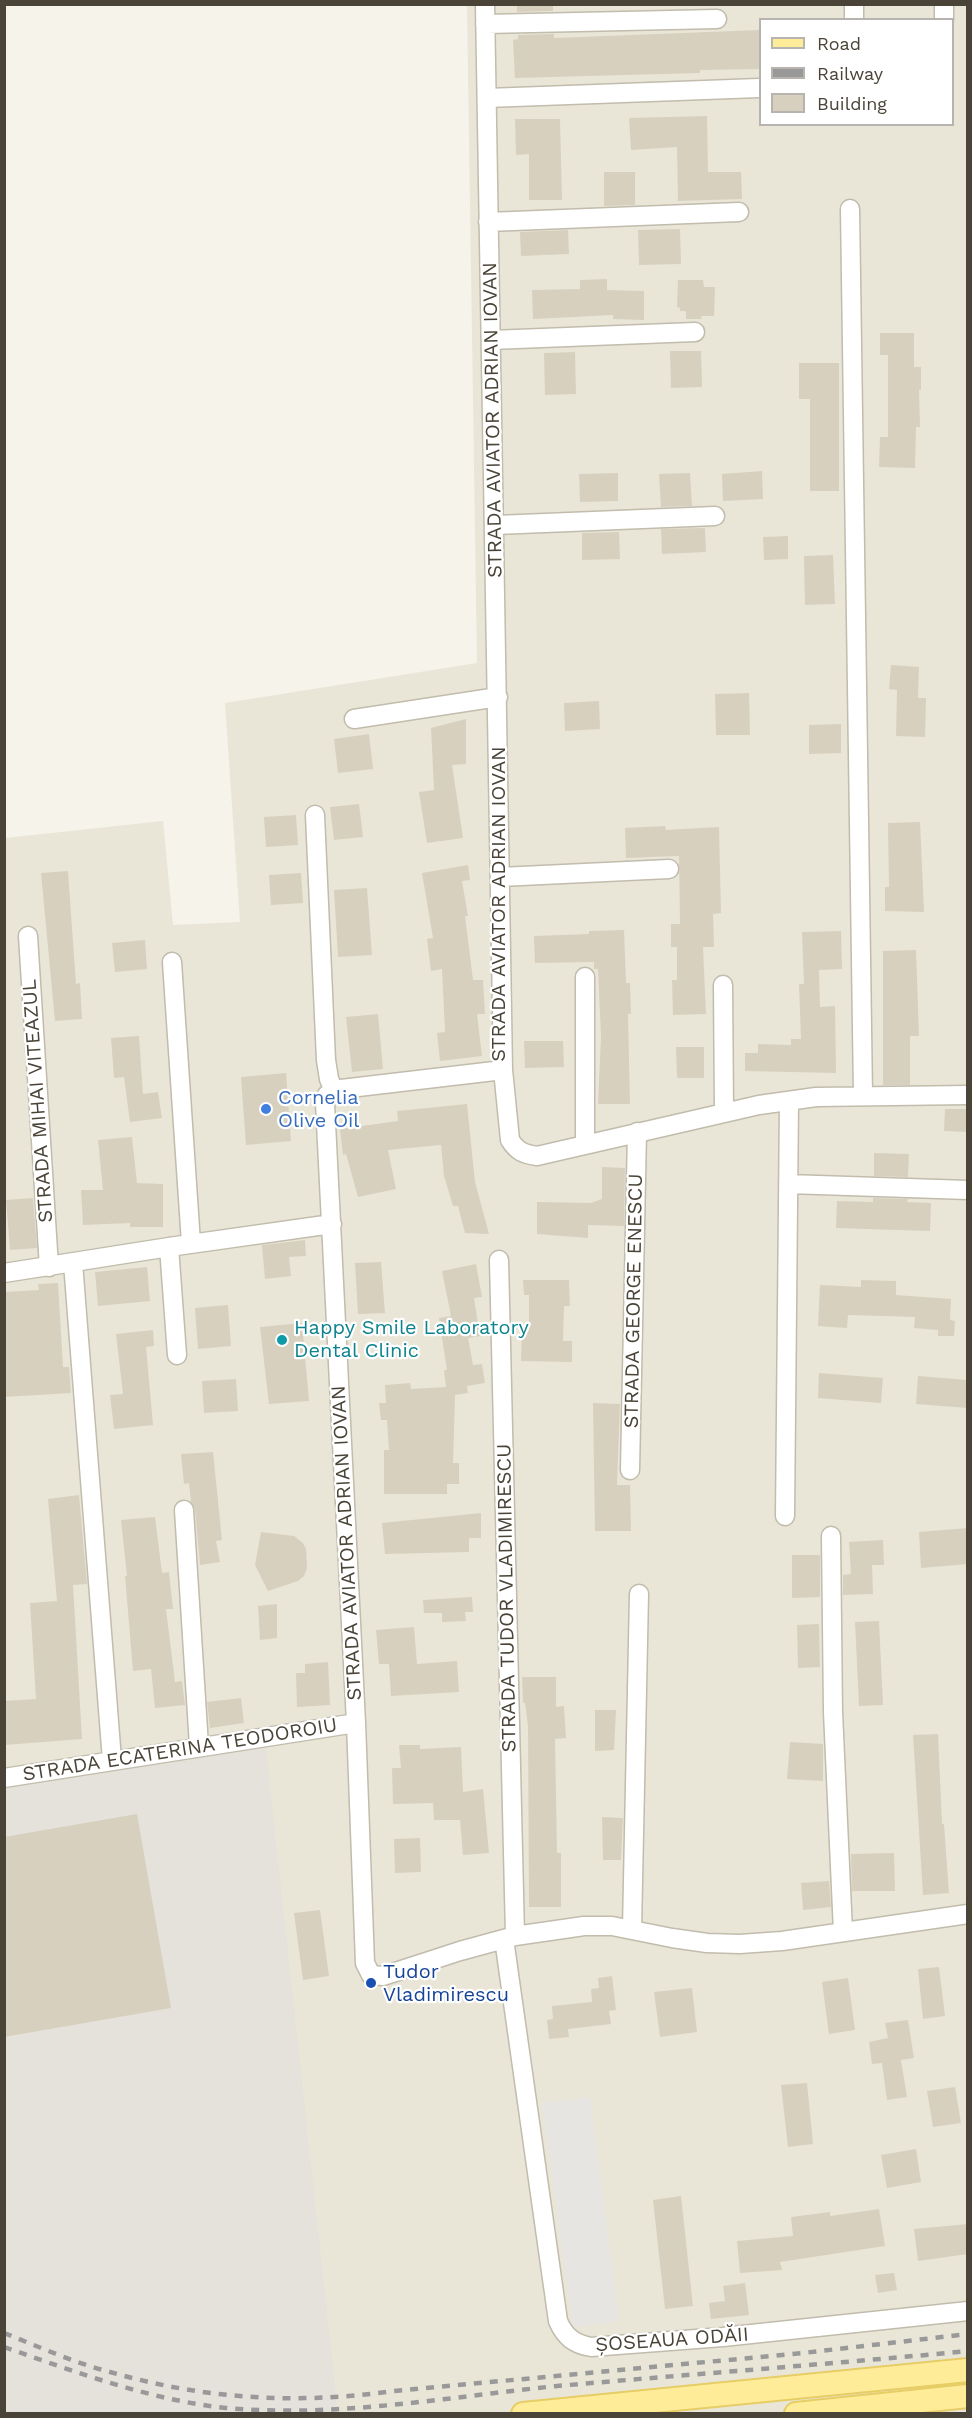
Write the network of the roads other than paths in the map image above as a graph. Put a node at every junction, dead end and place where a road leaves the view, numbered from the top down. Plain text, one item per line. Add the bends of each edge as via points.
1 (485, 4) edge
2 (717, 19) dead end
3 (485, 24) junction
4 (759, 88) edge
5 (487, 98) junction
6 (850, 209) dead end
7 (739, 212) dead end
8 (489, 222) junction
9 (695, 332) dead end
10 (491, 340) junction
11 (716, 516) dead end
12 (496, 525) junction
13 (498, 697) junction
14 (354, 718) dead end
15 (315, 815) dead end
16 (669, 869) dead end
17 (500, 877) junction
18 (28, 936) dead end
19 (172, 962) dead end
20 (585, 977) dead end
21 (723, 985) dead end
22 (503, 1070) junction
23 (334, 1091) junction
24 (863, 1095) junction
25 (968, 1095) edge
26 (789, 1101) junction
27 (724, 1112) junction
28 (637, 1132) junction
29 (585, 1144) junction
30 (788, 1184) junction
31 (968, 1190) edge
32 (332, 1224) junction
33 (191, 1244) junction
34 (169, 1246) junction
35 (499, 1260) dead end
36 (73, 1263) junction
37 (49, 1267) junction
38 (4, 1273) edge
39 (177, 1355) dead end
40 (630, 1470) dead end
41 (184, 1510) dead end
42 (785, 1516) dead end
43 (831, 1536) dead end
44 (639, 1594) dead end
45 (356, 1723) junction
46 (199, 1746) junction
47 (112, 1760) junction
48 (4, 1778) edge
49 (968, 1914) edge
50 (632, 1929) junction
51 (843, 1932) junction
52 (509, 1937) junction
53 (968, 2311) edge
54 (968, 2370) edge
55 (968, 2396) edge
56 (523, 2414) edge
57 (796, 2414) edge

1 - 3 street, STRADA AVIATOR ADRIAN IOVAN
2 - 3 street
3 - 5 street, STRADA AVIATOR ADRIAN IOVAN
4 - 5 street
5 - 8 street, STRADA AVIATOR ADRIAN IOVAN
6 - 24 street
7 - 8 street
8 - 10 street, STRADA AVIATOR ADRIAN IOVAN
9 - 10 street
10 - 12 street, STRADA AVIATOR ADRIAN IOVAN
11 - 12 street
12 - 13 street, STRADA AVIATOR ADRIAN IOVAN
13 - 14 street
13 - 17 street, STRADA AVIATOR ADRIAN IOVAN
15 - 23 street via 326,1060
16 - 17 street
17 - 22 street, STRADA AVIATOR ADRIAN IOVAN
18 - 37 street, STRADA MIHAI VITEAZUL
19 - 33 street
20 - 29 street
21 - 27 street
22 - 23 street, STRADA AVIATOR ADRIAN IOVAN
22 - 29 street via 510,1140 516,1149 537,1156
23 - 32 street, STRADA AVIATOR ADRIAN IOVAN via 327,1095 324,1112
24 - 25 street
24 - 26 street
26 - 27 street
26 - 30 street
27 - 28 street
28 - 29 street
28 - 40 street, STRADA GEORGE ENESCU
30 - 31 street
30 - 42 street
32 - 33 street
32 - 45 street, STRADA AVIATOR ADRIAN IOVAN
33 - 34 street
34 - 36 street
34 - 39 street
35 - 52 street, STRADA TUDOR VLADIMIRESCU
36 - 37 street
36 - 47 street
37 - 38 street
41 - 46 street
43 - 51 street via 833,1712
44 - 50 street
45 - 46 street, STRADA ECATERINA TEODOROIU
45 - 52 street, STRADA AVIATOR ADRIAN IOVAN via 365,1963 371,1974 383,1976
46 - 47 street, STRADA ECATERINA TEODOROIU
47 - 48 street, STRADA ECATERINA TEODOROIU
49 - 51 street
50 - 51 street via 707,1943 740,1944
50 - 52 street via 584,1926
52 - 53 street, ȘOSEAUA ODĂII via 558,2321 571,2340 591,2347
54 - 56 main road
55 - 57 main road

